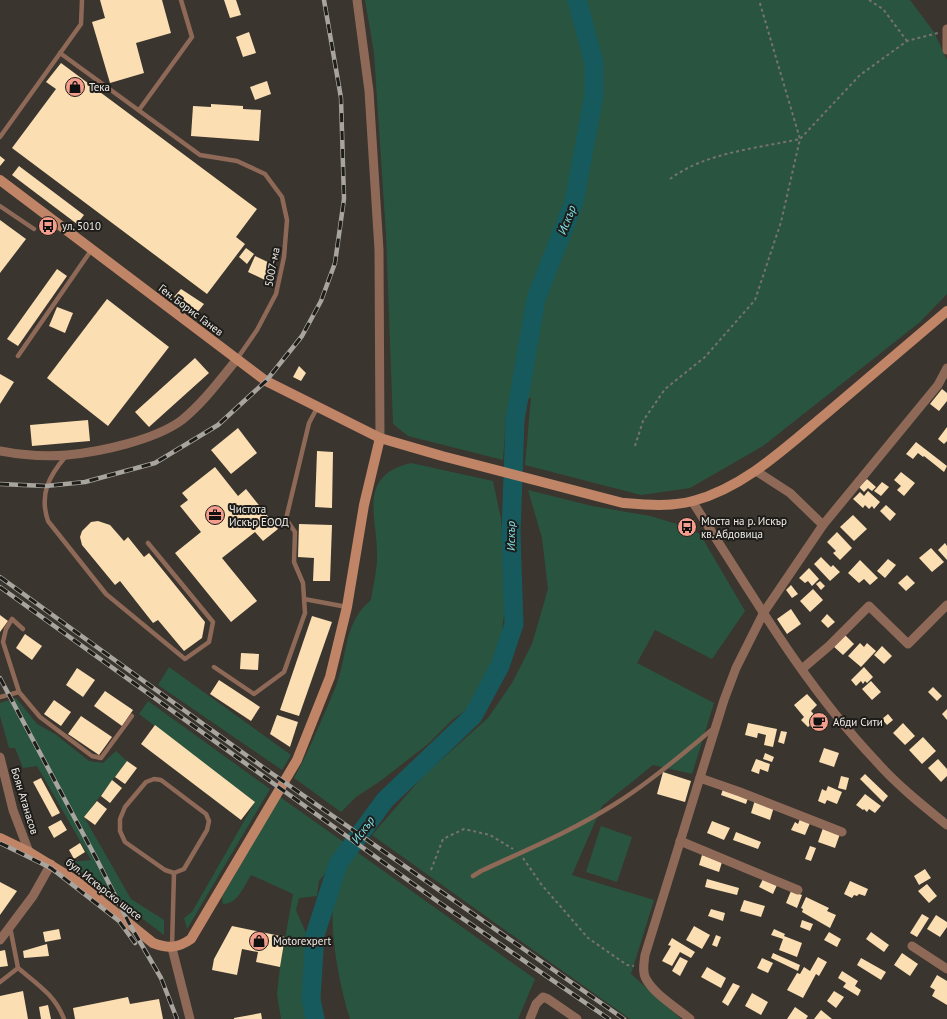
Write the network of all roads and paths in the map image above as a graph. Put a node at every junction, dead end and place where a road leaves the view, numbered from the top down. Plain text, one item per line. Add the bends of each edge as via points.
1 (82, 0) edge
2 (181, 0) edge
3 (357, 0) edge
4 (759, 0) edge
5 (869, 0) edge
6 (947, 30) edge
7 (907, 41) junction
8 (947, 50) edge
9 (60, 53) junction
10 (139, 110) junction
11 (0, 137) edge
12 (800, 139) junction
13 (670, 179) dead end
14 (0, 180) edge
15 (0, 206) edge
16 (34, 229) dead end
17 (92, 249) junction
18 (947, 310) edge
19 (18, 356) dead end
20 (237, 360) junction
21 (947, 368) edge
22 (317, 408) junction
23 (380, 438) junction
24 (635, 446) dead end
25 (0, 450) edge
26 (66, 456) junction
27 (756, 471) junction
28 (692, 501) junction
29 (823, 525) junction
30 (148, 543) dead end
31 (304, 599) junction
32 (947, 605) edge
33 (347, 607) junction
34 (764, 612) junction
35 (24, 630) dead end
36 (214, 667) dead end
37 (802, 669) junction
38 (19, 692) junction
39 (0, 697) edge
40 (132, 716) dead end
41 (716, 727) junction
42 (0, 757) edge
43 (700, 778) junction
44 (947, 825) edge
45 (842, 832) dead end
46 (0, 838) edge
47 (680, 842) junction
48 (29, 852) junction
49 (519, 853) junction
50 (51, 864) junction
51 (431, 870) dead end
52 (174, 873) junction
53 (473, 876) dead end
54 (798, 890) dead end
55 (10, 927) junction
56 (0, 940) edge
57 (912, 946) dead end
58 (172, 948) junction
59 (643, 967) junction
60 (18, 968) junction
61 (947, 969) edge
62 (0, 982) edge
63 (64, 1019) edge
64 (190, 1019) edge
65 (530, 1019) edge
66 (577, 1019) edge
67 (690, 1019) edge

1 - 9 lane via 81,24
2 - 10 lane via 192,38
3 - 23 street via 368,91 379,250
4 - 12 path
5 - 7 path via 883,9
6 - 7 path
6 - 8 street
7 - 12 path via 860,75
9 - 10 lane
9 - 11 lane
10 - 20 lane, 5007-ма via 200,155 237,160 265,174 282,196 287,220 284,257 276,294
12 - 13 path via 709,159
12 - 24 path via 781,222 755,300 705,357 665,389 643,421
14 - 17 street, Ген. Борис Ганев
15 - 16 lane
17 - 19 lane
17 - 20 street, Ген. Борис Ганев
18 - 27 street, Ген. Борис Ганев
20 - 22 street, Ген. Борис Ганев via 266,381
20 - 26 street via 181,420 155,435
21 - 29 street via 938,385
22 - 23 street, Ген. Борис Ганев
22 - 31 lane via 309,423 286,519 295,532 294,562 303,583
23 - 28 street, Ген. Борис Ганев via 623,503 648,506
23 - 33 street via 364,505
25 - 26 street via 18,454
26 - 30 lane via 52,472 46,486 45,512 48,521 106,594 185,659 209,642 213,622
27 - 28 street, Ген. Борис Ганев via 731,486
27 - 29 street via 790,493
28 - 34 street
29 - 34 street
31 - 33 lane
31 - 36 lane via 305,613 284,672 254,694
32 - 37 street via 908,644 869,606
33 - 58 street via 330,677 297,760 198,929 182,946
34 - 37 street
34 - 41 street via 736,668
35 - 38 lane via 12,619 3,642
37 - 44 street via 875,761
38 - 39 lane
38 - 40 lane via 40,717 92,756 101,758
41 - 43 street
41 - 49 lane via 647,783 614,805
42 - 48 street, Боян Атанасов via 13,810
43 - 45 street
43 - 47 street
46 - 48 street, бул. Искърско шосе
47 - 54 street
47 - 59 street
48 - 50 street, бул. Искърско шосе
49 - 51 path via 490,835 464,829 443,839
49 - 53 lane
49 - 59 path via 541,884 588,938 627,965
50 - 55 street via 33,896
50 - 58 street, бул. Искърско шосе via 153,942
52 - 52 lane via 184,869 207,830 209,821 206,814 161,780 154,779 146,782 125,807 120,819 120,831 125,842 165,870
52 - 58 lane
55 - 56 street
55 - 60 lane
57 - 61 street
58 - 64 street
59 - 67 street via 646,978 654,988
60 - 62 lane
60 - 63 lane via 53,997
65 - 66 street via 536,1004 543,997

